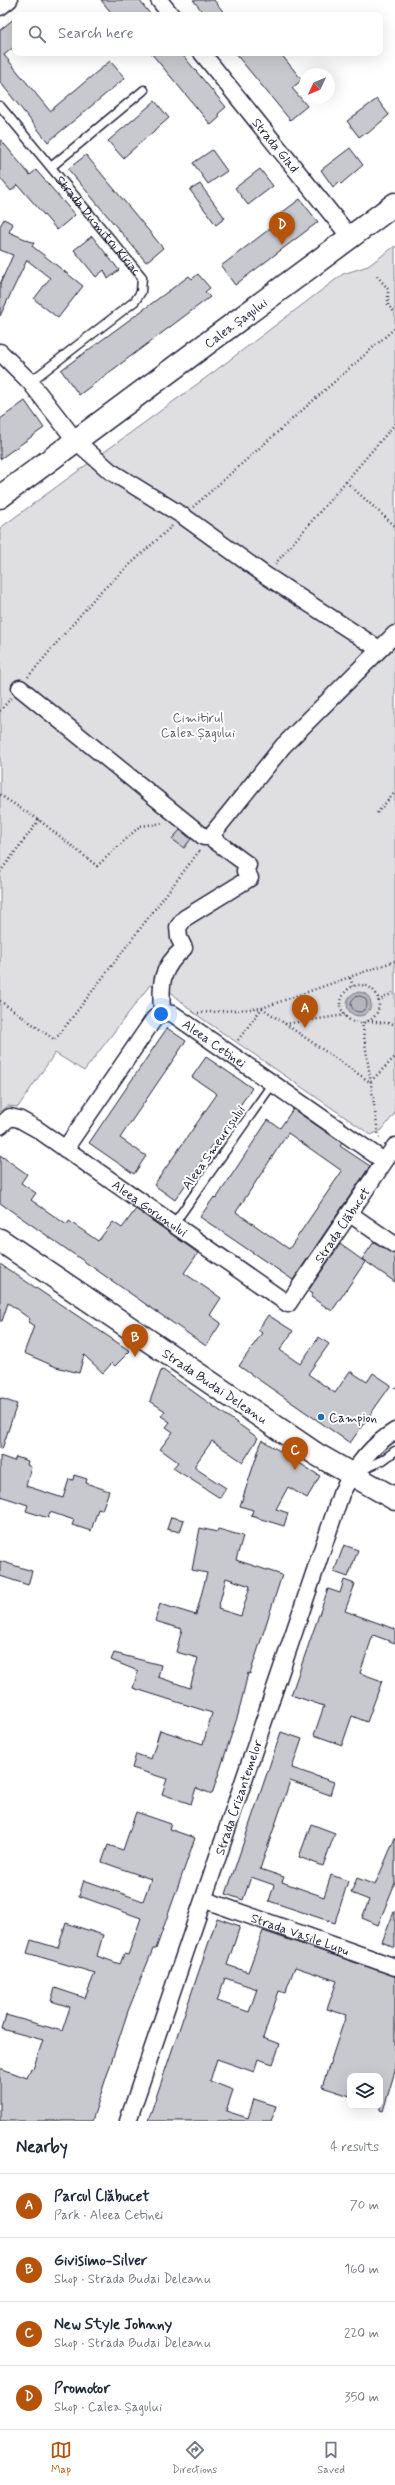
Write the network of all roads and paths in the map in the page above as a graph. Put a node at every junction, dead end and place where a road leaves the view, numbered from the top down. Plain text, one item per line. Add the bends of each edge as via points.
1 (9, 0) edge
2 (159, 0) edge
3 (0, 7) edge
4 (169, 12) edge
5 (204, 56) edge
6 (144, 90) dead end
7 (1, 109) edge
8 (51, 167) junction
9 (395, 204) edge
10 (350, 237) junction
11 (378, 276) dead end
12 (395, 313) edge
13 (0, 352) edge
14 (30, 382) junction
15 (395, 424) edge
16 (76, 441) junction
17 (346, 482) junction
18 (0, 497) edge
19 (395, 526) edge
20 (265, 576) junction
21 (395, 634) edge
22 (379, 649) junction
23 (20, 688) dead end
24 (395, 792) edge
25 (0, 795) edge
26 (172, 812) junction
27 (377, 813) dead end
28 (39, 820) junction
29 (210, 837) junction
30 (0, 872) edge
31 (395, 961) edge
32 (350, 978) junction
33 (353, 986) junction
34 (395, 992) edge
35 (378, 1000) junction
36 (0, 1001) edge
37 (262, 1008) junction
38 (168, 1013) junction
39 (345, 1015) junction
40 (367, 1021) junction
41 (362, 1022) junction
42 (285, 1024) junction
43 (395, 1024) edge
44 (238, 1040) dead end
45 (395, 1056) edge
46 (370, 1082) junction
47 (273, 1083) junction
48 (5, 1122) edge
49 (395, 1146) edge
50 (65, 1149) junction
51 (384, 1160) junction
52 (350, 1214) junction
53 (173, 1225) junction
54 (0, 1240) edge
55 (395, 1245) edge
56 (288, 1304) joint
57 (395, 1387) edge
58 (395, 1391) edge
59 (395, 1431) edge
60 (395, 1451) edge
61 (351, 1475) junction
62 (395, 1499) edge
63 (205, 1900) junction
64 (395, 1967) edge
65 (128, 2121) edge

1 - 3 street
2 - 4 street
5 - 10 street, Strada Glad
6 - 8 lane
7 - 8 lane, Strada Dumitru Kiriac
8 - 14 lane, Strada Dumitru Kiriac via 142,276 141,292 135,301
9 - 10 main road, Calea Șagului
10 - 16 main road, Calea Șagului
11 - 12 path via 388,289 388,305
13 - 14 street
14 - 16 street
15 - 17 path
16 - 18 main road, Calea Șagului
16 - 20 street via 110,471 183,516
17 - 19 path
17 - 20 path
20 - 22 street
21 - 22 street
22 - 29 street via 282,746
23 - 26 street
24 - 27 path
25 - 28 path
26 - 28 path via 163,824 140,826 97,866
26 - 29 street via 204,837
28 - 30 path
29 - 36 path via 55,1040
29 - 38 street via 248,865 245,871 250,878 185,918 178,927 179,938 184,948 169,961 160,989
31 - 32 path
32 - 33 path
32 - 37 path
33 - 35 path via 369,987
33 - 39 path via 344,993 342,999 342,1010
34 - 35 path
35 - 40 path via 377,1010
37 - 38 path
37 - 42 path
37 - 44 path
38 - 47 street, Aleea Cetinei
38 - 50 street via 154,1020
39 - 41 path
39 - 42 path
40 - 41 path
40 - 43 path
41 - 46 path
42 - 46 path
45 - 46 path
46 - 51 path via 377,1133
47 - 51 street, Aleea Cetinei
47 - 53 lane, Aleea Smeurișului
48 - 50 street, Aleea Gorunului via 18,1119
49 - 51 street, Strada Clăbucet
50 - 53 street, Aleea Gorunului
51 - 52 street, Strada Clăbucet
52 - 55 street
52 - 56 street, Strada Clăbucet
53 - 56 street, Aleea Gorunului
54 - 61 main road, Strada Budai Deleanu via 316,1454
57 - 58 path
59 - 61 street, Strada Crizantemelor via 374,1446
60 - 61 lane via 383,1460
61 - 62 main road, Strada Budai Deleanu
61 - 63 street, Strada Crizantemelor via 341,1494
63 - 64 street, Strada Vasile Lupu
63 - 65 street, Strada Crizantemelor

